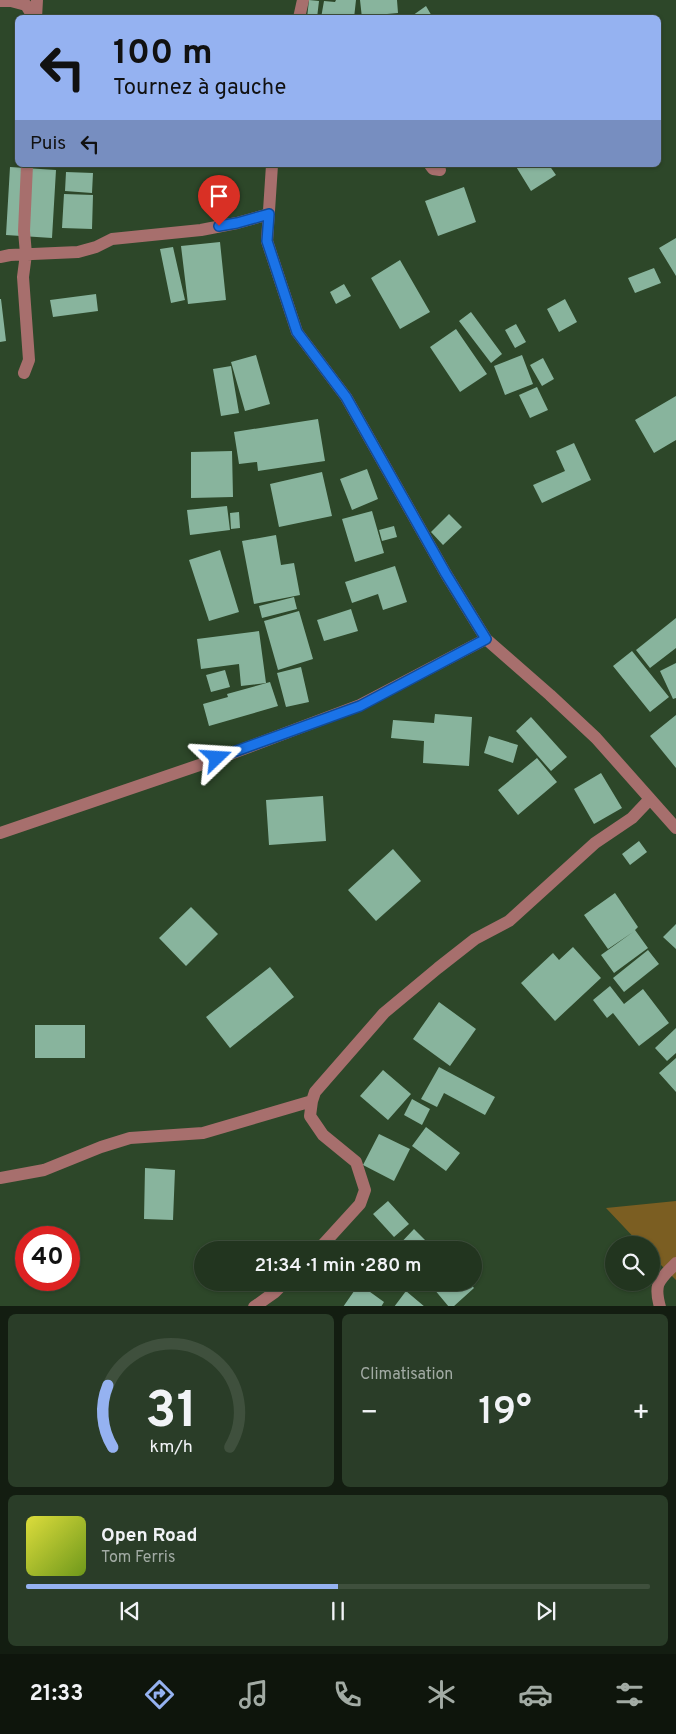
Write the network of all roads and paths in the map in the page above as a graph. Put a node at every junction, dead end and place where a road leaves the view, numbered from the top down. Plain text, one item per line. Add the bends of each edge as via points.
1 (37, 0) edge
2 (303, 0) edge
3 (0, 1) edge
4 (33, 15) edge
5 (35, 15) edge
6 (300, 15) edge
7 (27, 167) edge
8 (272, 167) edge
9 (269, 214) junction
10 (26, 254) junction
11 (0, 257) edge
12 (24, 373) dead end
13 (486, 639) junction
14 (650, 799) junction
15 (676, 828) edge
16 (0, 833) edge
17 (312, 1101) junction
18 (0, 1178) edge
19 (326, 1241) edge
20 (676, 1263) edge
21 (276, 1291) edge
22 (254, 1306) edge
23 (660, 1306) edge

1 - 5 street
2 - 6 street
3 - 4 street via 26,5
7 - 10 street
8 - 9 street
9 - 10 street via 201,230 112,239 78,252
9 - 13 street via 267,241 297,332 346,397
10 - 11 street
10 - 12 street via 23,277 28,360
13 - 14 street via 596,738
13 - 16 street via 360,706
14 - 15 street
14 - 17 street via 632,818 596,843 509,921 475,939 384,1013 315,1092
17 - 18 street via 203,1132 130,1138 44,1170
17 - 19 street via 310,1116 323,1135 356,1162 364,1190 360,1204
20 - 23 street via 659,1282 656,1293
21 - 22 street

